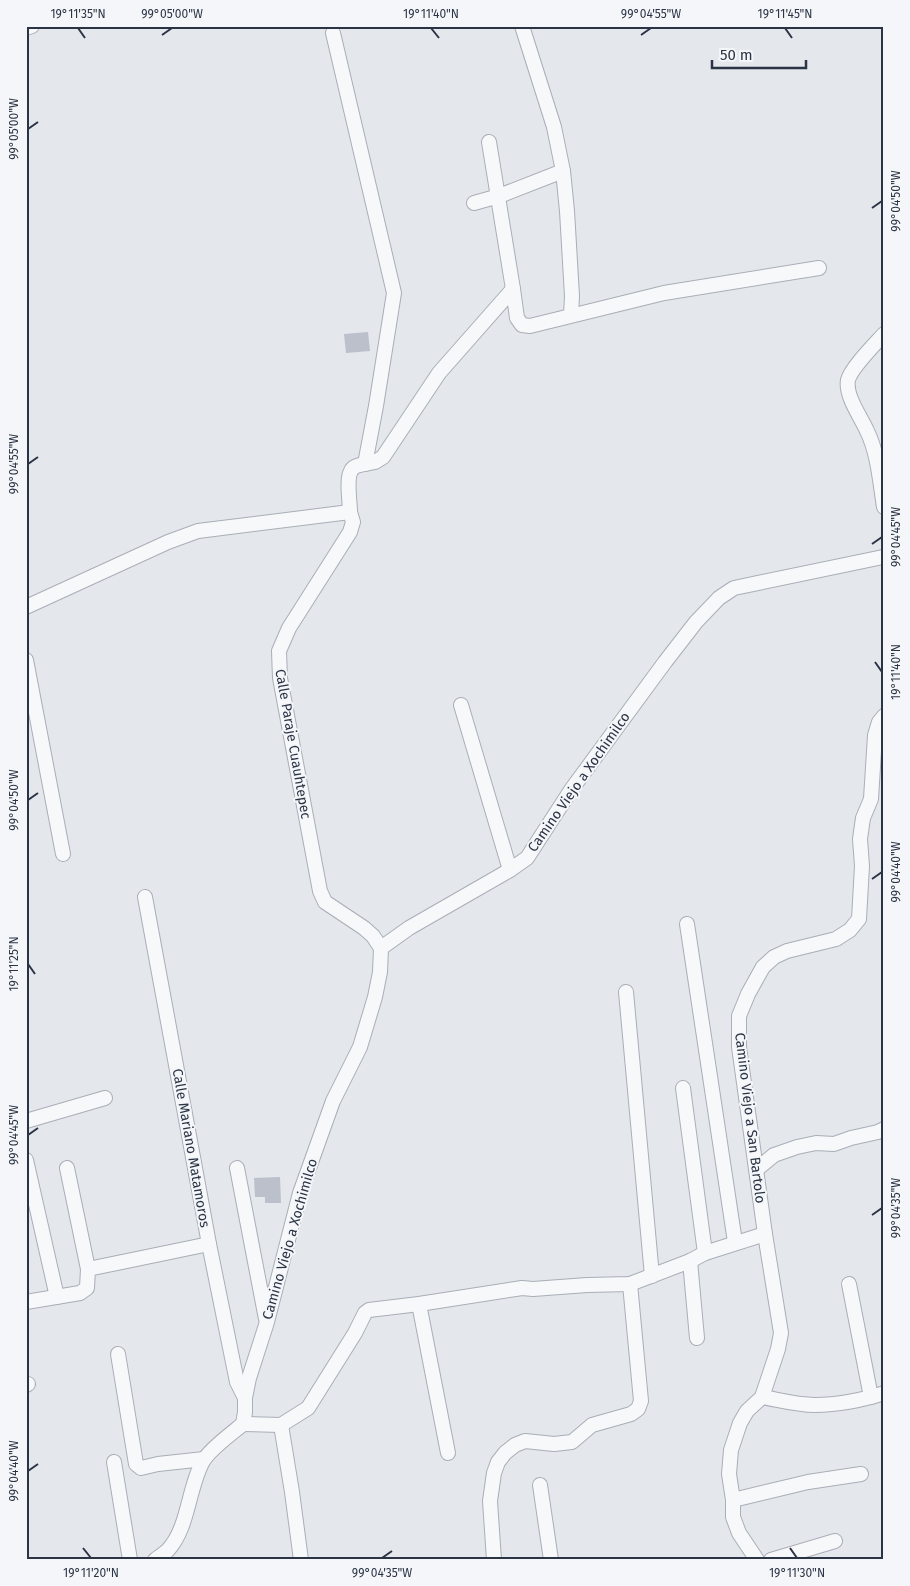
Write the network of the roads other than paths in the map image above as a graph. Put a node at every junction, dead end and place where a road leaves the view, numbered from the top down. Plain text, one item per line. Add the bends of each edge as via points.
1 (32, 26) edge
2 (522, 26) edge
3 (26, 28) edge
4 (333, 32) dead end
5 (490, 142) dead end
6 (563, 171) junction
7 (499, 196) junction
8 (474, 202) dead end
9 (819, 268) dead end
10 (513, 289) junction
11 (571, 315) junction
12 (884, 334) edge
13 (365, 464) junction
14 (884, 507) edge
15 (350, 512) junction
16 (884, 558) edge
17 (26, 607) edge
18 (26, 660) edge
19 (460, 704) dead end
20 (884, 716) edge
21 (63, 854) dead end
22 (510, 870) junction
23 (145, 897) dead end
24 (687, 924) dead end
25 (382, 948) junction
26 (626, 992) dead end
27 (683, 1088) dead end
28 (105, 1098) dead end
29 (26, 1120) edge
30 (884, 1129) edge
31 (26, 1160) edge
32 (67, 1168) dead end
33 (236, 1168) dead end
34 (757, 1170) junction
35 (765, 1234) junction
36 (735, 1242) junction
37 (209, 1244) junction
38 (705, 1253) junction
39 (690, 1262) junction
40 (88, 1268) junction
41 (652, 1276) junction
42 (630, 1284) junction
43 (849, 1284) dead end
44 (58, 1297) junction
45 (26, 1302) edge
46 (419, 1304) junction
47 (267, 1322) junction
48 (697, 1338) dead end
49 (118, 1354) dead end
50 (878, 1395) edge
51 (762, 1396) junction
52 (245, 1398) junction
53 (243, 1424) junction
54 (281, 1425) junction
55 (448, 1453) dead end
56 (204, 1459) junction
57 (114, 1462) dead end
58 (861, 1474) dead end
59 (540, 1485) dead end
60 (733, 1500) junction
61 (835, 1541) dead end
62 (130, 1560) edge
63 (155, 1560) edge
64 (301, 1560) edge
65 (494, 1560) edge
66 (551, 1560) edge
67 (757, 1560) edge
68 (771, 1560) edge

1 - 3 street
2 - 6 street via 554,127
4 - 13 street via 394,293
5 - 7 street
6 - 7 street
6 - 11 street
7 - 8 street
7 - 10 street
9 - 11 street via 664,293
10 - 11 street via 517,318 522,325 530,326
10 - 13 street via 439,373 383,457
12 - 14 street via 848,380 852,401 872,444
13 - 15 street, Calle Paraje Cuauhtepec via 351,470
15 - 17 street via 198,531
15 - 25 street, Calle Paraje Cuauhtepec via 353,522 350,532 290,628 279,652 280,678 320,891 325,902 364,928
16 - 22 street, Camino Viejo a Xochimilco via 734,588 719,598 686,635 610,736 527,858
18 - 21 street
19 - 22 street
20 - 34 street, Camino Viejo a San Bartolo via 878,722 875,734 871,798 863,818 860,839 859,919 836,939 787,951 774,958 763,967 739,1016 739,1047
22 - 25 street, Camino Viejo a Xochimilco via 409,928
23 - 37 street, Calle Mariano Matamoros
24 - 36 street
25 - 47 street, Camino Viejo a Xochimilco via 375,997 360,1047 333,1101 300,1193
26 - 41 street
27 - 38 street
28 - 29 street
30 - 34 street via 834,1144 797,1147 774,1155
31 - 44 street
32 - 40 street
33 - 47 street
34 - 35 street, Camino Viejo a San Bartolo
35 - 36 street
35 - 51 street via 781,1333
36 - 38 street
37 - 40 street
37 - 52 street, Calle Mariano Matamoros via 237,1382
38 - 39 street
39 - 41 street
39 - 48 street
40 - 44 street via 87,1288 80,1293
41 - 42 street
42 - 46 street via 522,1288
42 - 65 street via 641,1401 638,1409 592,1425 572,1442 525,1441 504,1453 494,1473 490,1502
43 - 50 street
44 - 45 street
46 - 54 street via 374,1308 364,1313 308,1408
46 - 55 street
47 - 52 street, Camino Viejo a Xochimilco
49 - 56 street via 136,1464 141,1468
50 - 51 street via 816,1405
51 - 60 street via 740,1424 731,1450 729,1474
52 - 53 street, Camino Viejo a Xochimilco
53 - 54 street
53 - 56 street
54 - 64 street
56 - 63 street via 176,1539
57 - 62 street
58 - 60 street via 808,1482
59 - 66 street
60 - 67 street via 732,1517
61 - 68 street

